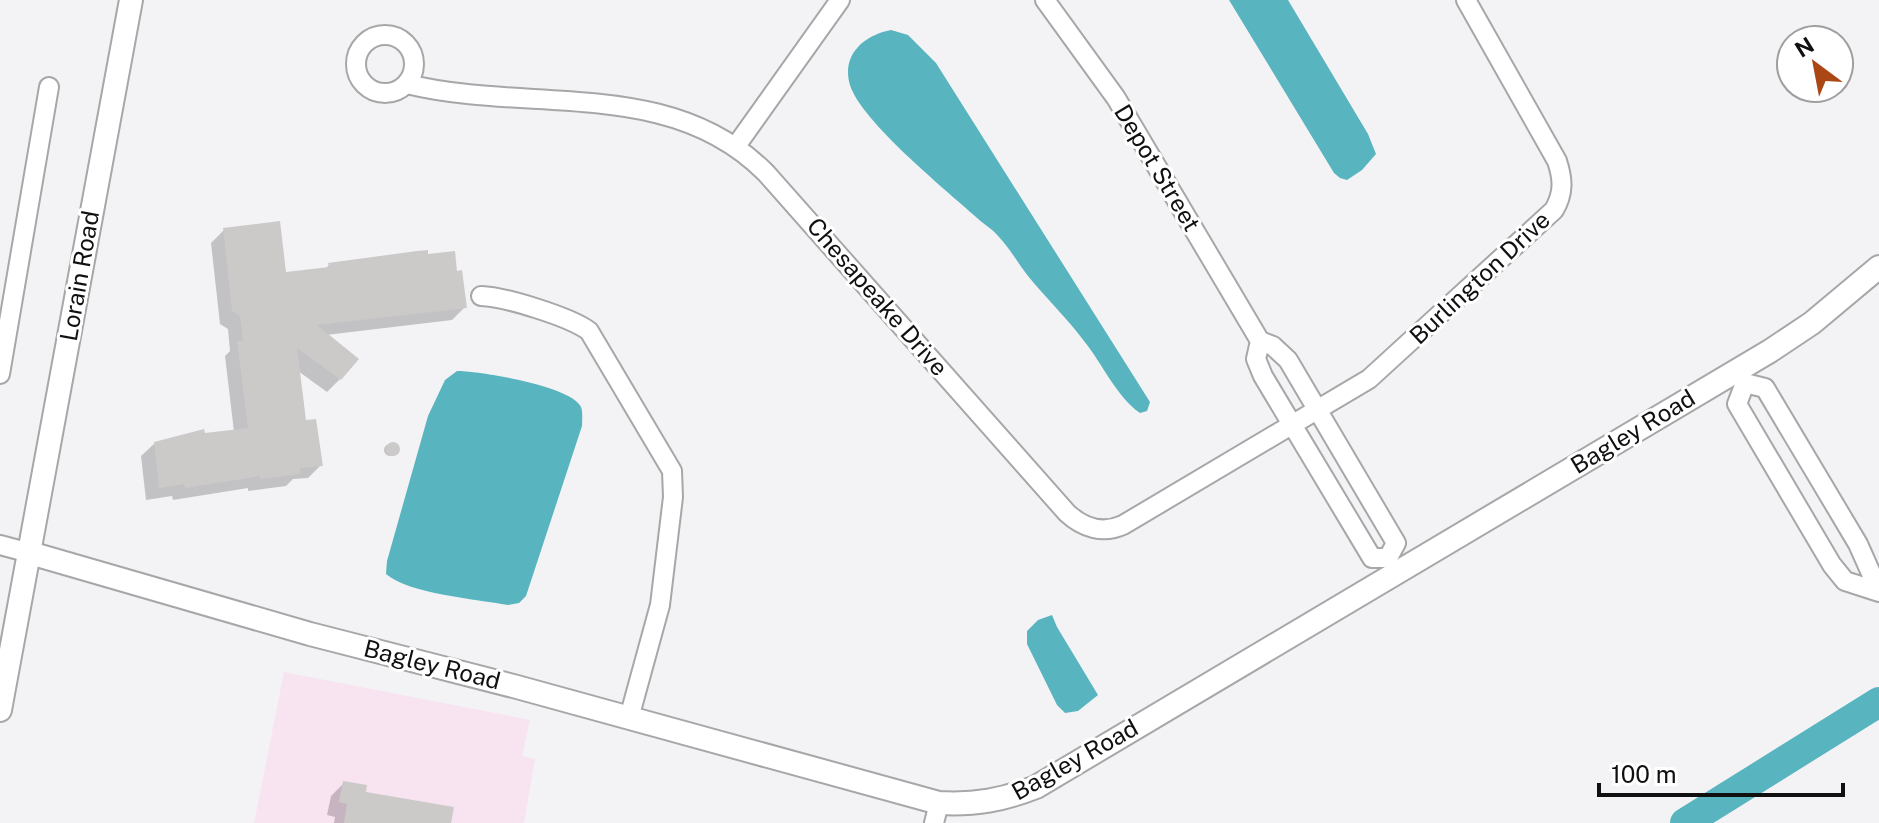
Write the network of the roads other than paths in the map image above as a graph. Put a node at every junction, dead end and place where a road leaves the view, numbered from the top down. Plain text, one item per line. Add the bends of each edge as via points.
1 (131, 0) edge
2 (840, 0) edge
3 (1045, 0) edge
4 (1466, 0) edge
5 (407, 84) dead end
6 (49, 87) dead end
7 (736, 146) junction
8 (1879, 267) edge
9 (481, 296) dead end
10 (1260, 341) junction
11 (0, 374) edge
12 (1741, 377) junction
13 (1318, 410) junction
14 (1291, 425) junction
15 (0, 545) edge
16 (30, 553) junction
17 (1392, 565) junction
18 (1879, 592) edge
19 (0, 710) edge
20 (629, 718) junction
21 (937, 813) edge

1 - 16 street, Lorain Road
2 - 7 street
3 - 10 street, Depot Street via 1116,98
4 - 13 street, Burlington Drive via 1553,152 1562,180 1559,202 1381,369
5 - 7 street, Chesapeake Drive via 655,111 697,124
6 - 11 street
7 - 14 street, Chesapeake Drive via 1082,524 1104,529 1123,525
8 - 12 street, Bagley Road
9 - 20 street via 575,322 589,331 672,471 660,605
10 - 13 street, Depot Street via 1284,355
10 - 14 street, Depot Street via 1259,370
12 - 17 street, Bagley Road
12 - 18 street via 1765,388 1858,544
12 - 18 street via 1737,404 1821,550 1845,581
13 - 14 street, Burlington Drive
13 - 17 street, Depot Street via 1396,543
14 - 17 street, Depot Street via 1372,558
15 - 16 street
16 - 19 street, Lorain Road
16 - 20 street, Bagley Road
17 - 21 street, Bagley Road via 1036,787
20 - 21 street, Bagley Road

